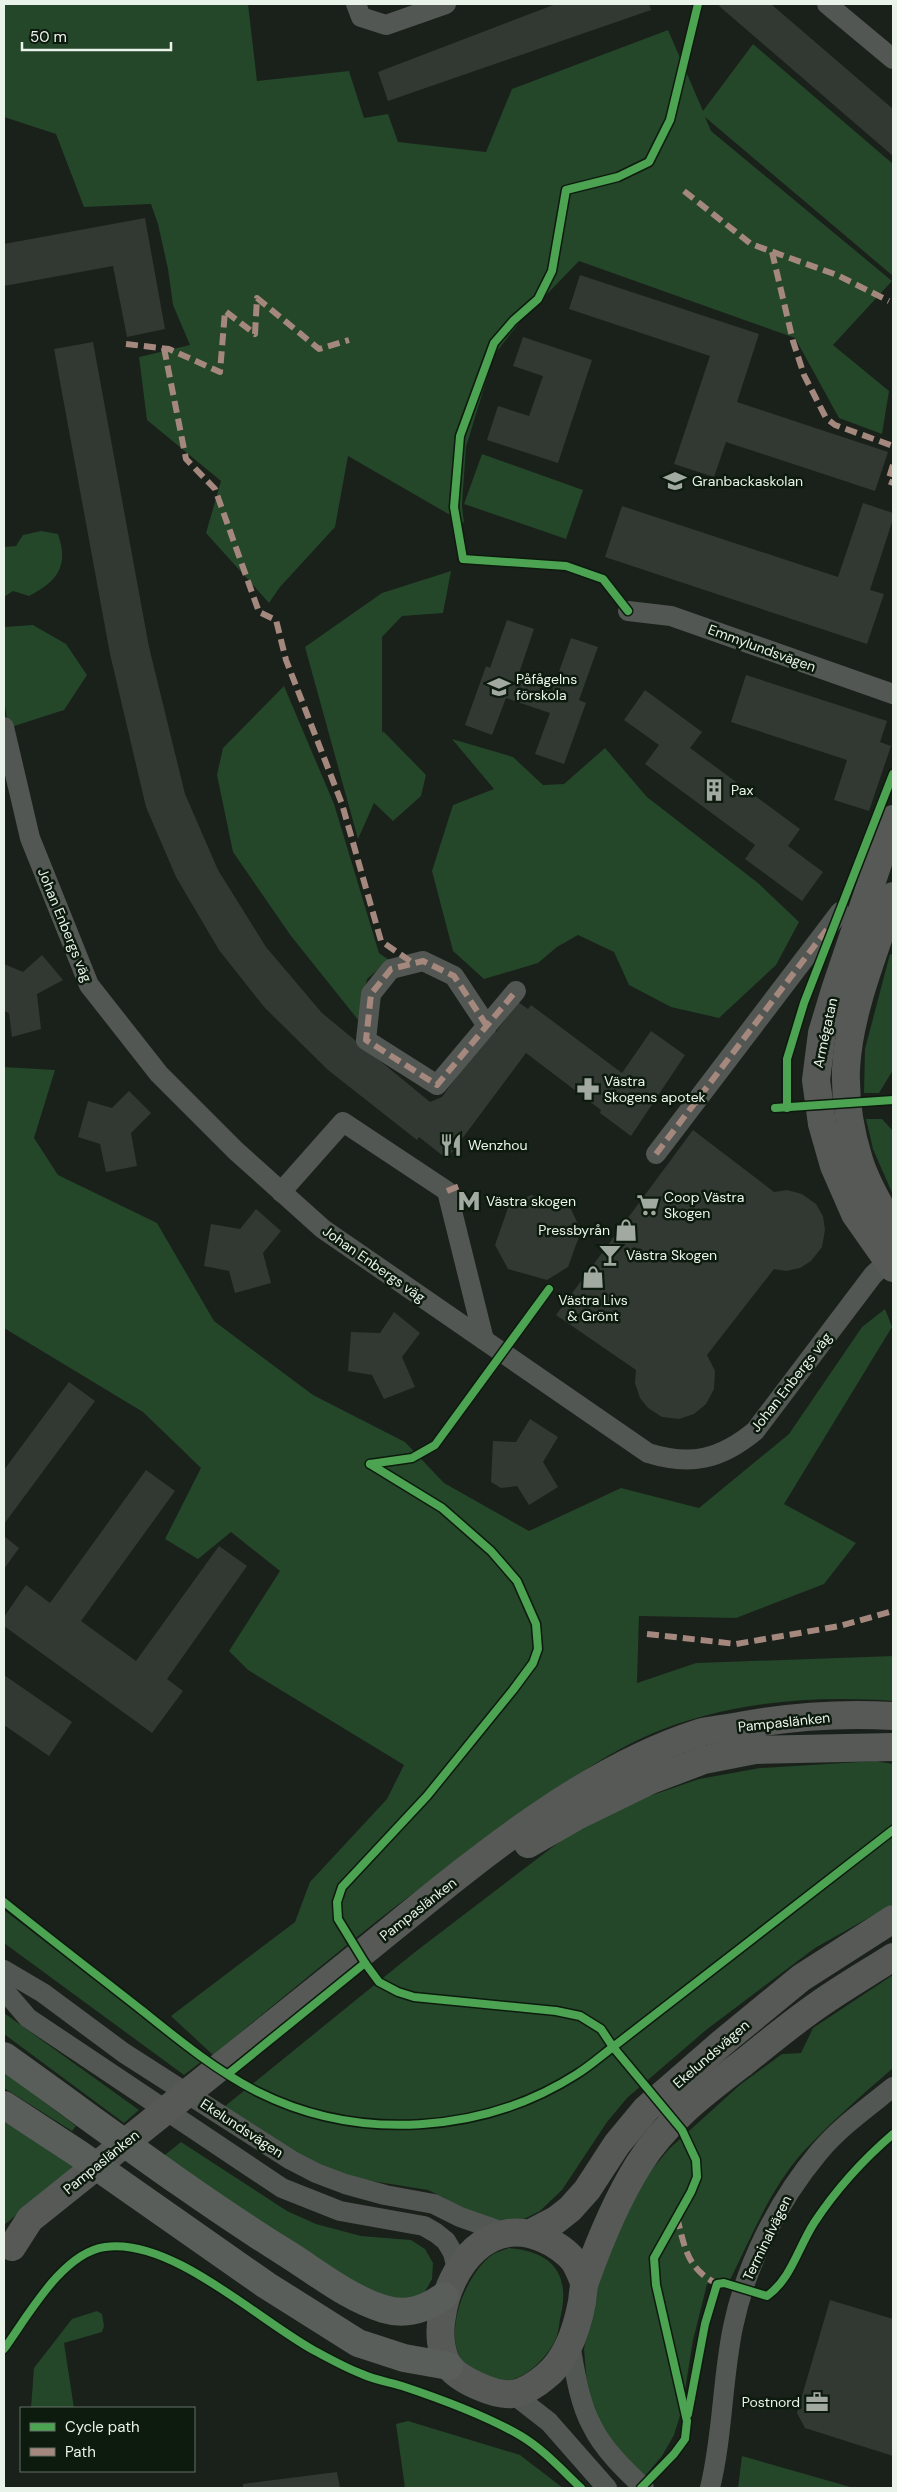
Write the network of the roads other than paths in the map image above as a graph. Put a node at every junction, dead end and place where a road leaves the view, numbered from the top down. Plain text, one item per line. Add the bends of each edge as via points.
1 (356, 4) edge
2 (446, 4) edge
3 (827, 4) edge
4 (893, 58) edge
5 (628, 611) dead end
6 (893, 694) edge
7 (4, 727) edge
8 (893, 819) edge
9 (893, 896) edge
10 (840, 912) dead end
11 (516, 990) dead end
12 (487, 1026) junction
13 (656, 1154) dead end
14 (281, 1192) junction
15 (893, 1228) edge
16 (891, 1261) edge
17 (484, 1340) junction
18 (893, 1716) edge
19 (893, 1747) edge
20 (893, 1920) edge
21 (399, 1934) junction
22 (893, 1957) edge
23 (4, 1970) edge
24 (4, 1990) edge
25 (4, 2056) edge
26 (893, 2087) edge
27 (4, 2105) edge
28 (518, 2233) junction
29 (8, 2250) edge
30 (457, 2269) junction
31 (584, 2282) junction
32 (444, 2296) junction
33 (570, 2344) junction
34 (449, 2366) junction
35 (513, 2394) junction
36 (607, 2488) edge
37 (644, 2488) edge
38 (710, 2488) edge

1 - 2 street via 361,17 386,26
3 - 4 street
5 - 6 street, Emmylundsvägen via 671,616
7 - 14 street, Johan Enbergs väg via 30,838 89,985 159,1074
8 - 16 street, Armégatan via 834,990 822,1033 816,1080 822,1124 834,1166 854,1214
9 - 15 street, Armégatan via 856,1013 846,1069 848,1114 859,1161
10 - 13 street
11 - 12 street
12 - 12 street via 437,1085 366,1040 371,994 391,969 423,961 454,976
14 - 17 street, Johan Enbergs väg via 323,1230
14 - 17 street via 344,1122 454,1188
16 - 17 street, Johan Enbergs väg via 873,1275 755,1431 728,1450 687,1461 648,1453
18 - 21 street, Pampaslänken via 824,1716 766,1721 700,1733 628,1761 564,1799
19 - 21 street, Pampaslänken via 755,1750 704,1760 651,1780 533,1840
20 - 28 street, Ekelundsvägen via 801,1978 722,2042 646,2109 570,2209 556,2220
21 - 29 street, Pampaslänken via 30,2219
22 - 31 street, Ekelundsvägen via 818,2004 665,2127 639,2164 621,2198
23 - 28 street, Ekelundsvägen via 43,1993 124,2053 316,2173 385,2195 434,2204 460,2217
24 - 30 street, Ekelundsvägen via 28,2018 282,2188 340,2212 424,2226 446,2242
25 - 32 highway via 251,2232 352,2295 384,2309 402,2312 418,2311
26 - 38 street, Terminalvägen via 820,2151 793,2186 756,2255 733,2327 722,2422
27 - 34 highway via 266,2285 358,2343 404,2358
28 - 30 street via 479,2246
28 - 31 street via 549,2241 573,2260
30 - 32 street
31 - 33 street
32 - 34 street via 440,2326
33 - 35 street via 547,2376
33 - 37 street via 576,2379 591,2426 600,2441
34 - 35 street via 476,2385 502,2394
35 - 36 street via 548,2422

